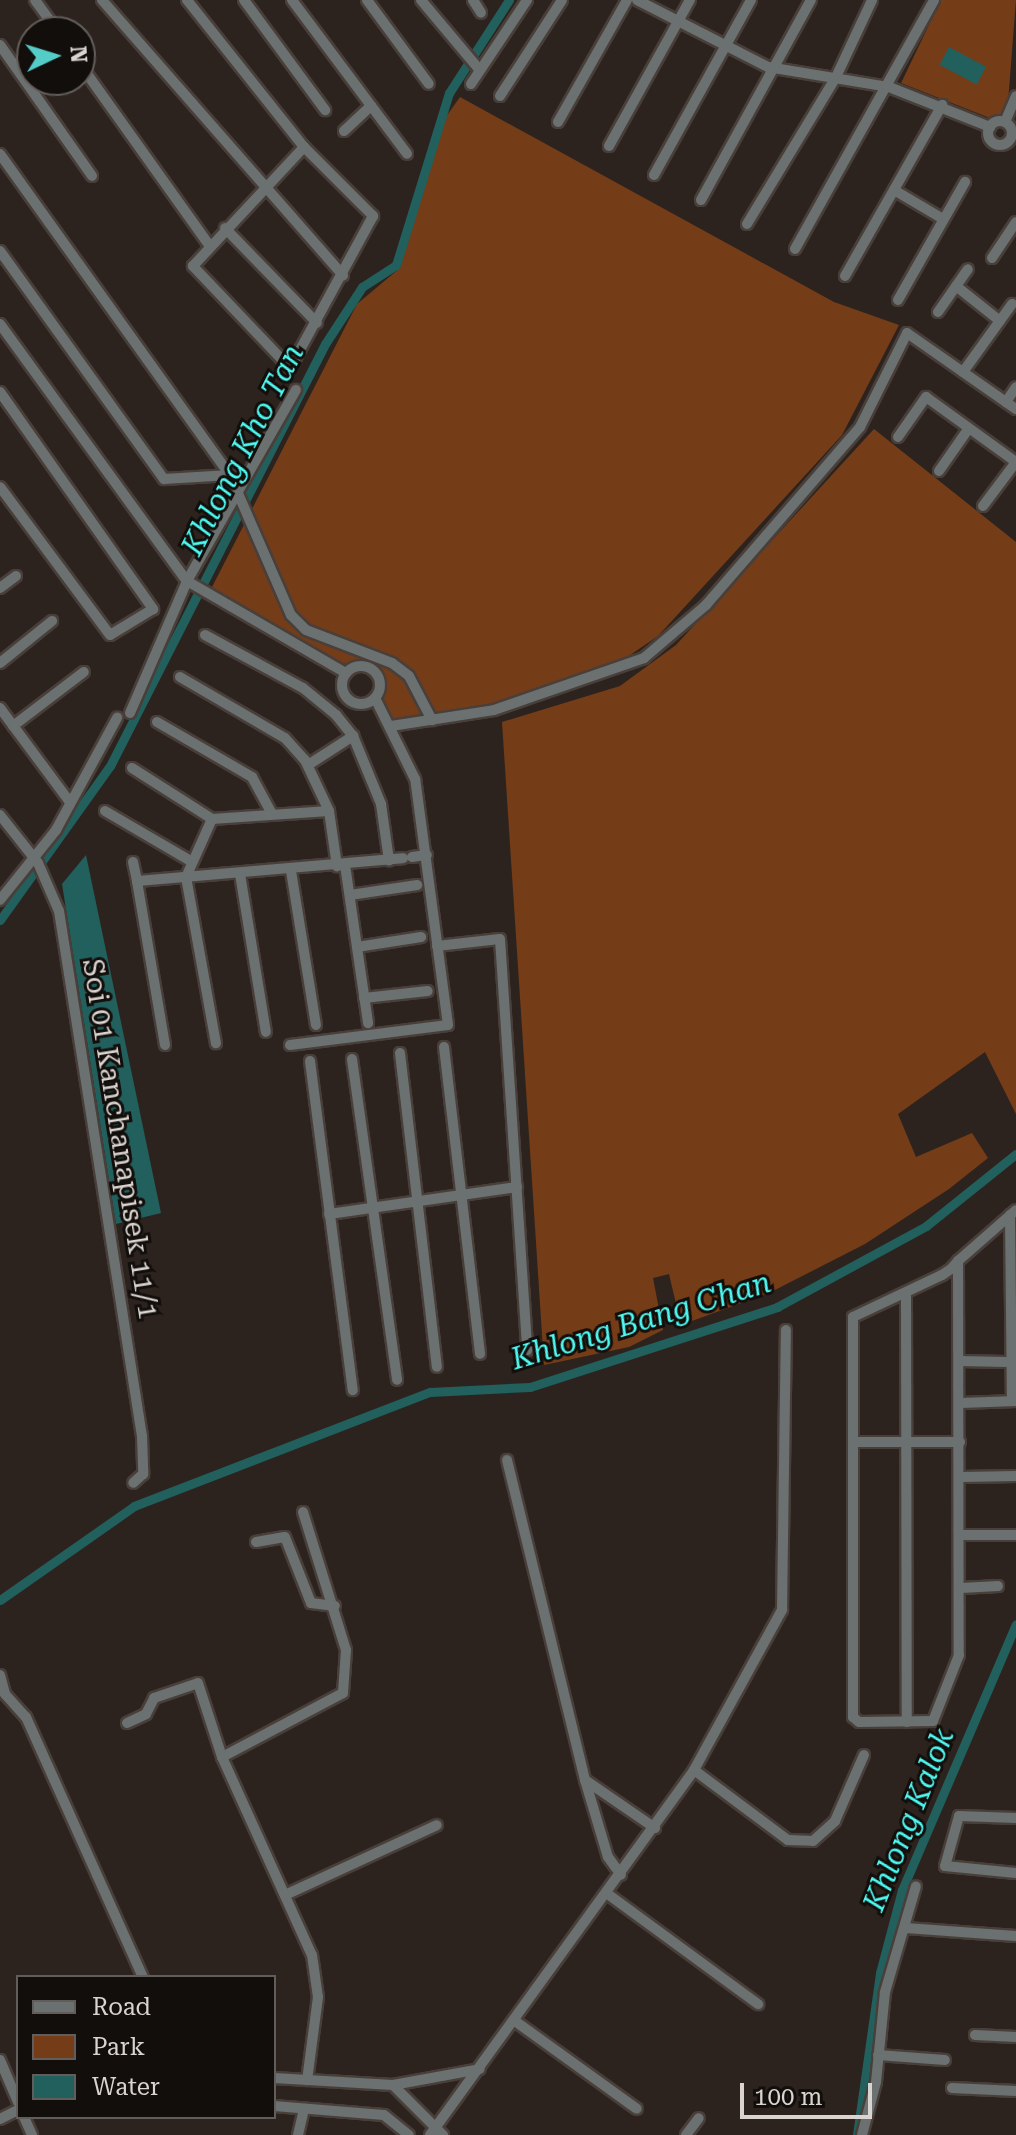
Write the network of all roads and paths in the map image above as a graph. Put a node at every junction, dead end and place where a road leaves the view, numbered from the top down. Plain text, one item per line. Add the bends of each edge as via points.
1 (102, 0) edge
2 (187, 0) edge
3 (244, 0) edge
4 (292, 0) edge
5 (367, 0) edge
6 (421, 0) edge
7 (473, 0) edge
8 (527, 0) edge
9 (562, 0) edge
10 (627, 0) edge
11 (637, 0) edge
12 (690, 0) edge
13 (751, 0) edge
14 (811, 0) edge
15 (872, 0) edge
16 (934, 0) edge
17 (481, 13) dead end
18 (678, 22) junction
19 (0, 45) edge
20 (727, 45) junction
21 (479, 69) junction
22 (774, 69) junction
23 (836, 77) junction
24 (429, 84) dead end
25 (471, 84) dead end
26 (96, 86) edge
27 (889, 87) junction
28 (500, 96) dead end
29 (1016, 96) edge
30 (942, 105) junction
31 (371, 106) junction
32 (325, 110) dead end
33 (558, 122) dead end
34 (1005, 122) junction
35 (990, 127) junction
36 (344, 131) dead end
37 (609, 146) dead end
38 (1012, 146) edge
39 (304, 147) junction
40 (407, 154) dead end
41 (2, 161) edge
42 (654, 175) dead end
43 (92, 176) dead end
44 (965, 182) dead end
45 (262, 190) junction
46 (894, 190) junction
47 (701, 200) dead end
48 (943, 219) junction
49 (1016, 222) edge
50 (747, 224) dead end
51 (225, 228) junction
52 (209, 245) junction
53 (795, 249) dead end
54 (0, 251) edge
55 (992, 258) dead end
56 (968, 269) dead end
57 (343, 275) junction
58 (845, 276) dead end
59 (956, 286) junction
60 (898, 300) dead end
61 (1012, 304) dead end
62 (938, 312) dead end
63 (1000, 321) junction
64 (317, 323) junction
65 (0, 324) edge
66 (963, 372) junction
67 (1016, 387) edge
68 (296, 390) dead end
69 (0, 392) edge
70 (1006, 402) junction
71 (1016, 409) edge
72 (969, 428) junction
73 (898, 437) dead end
74 (1016, 462) edge
75 (939, 471) dead end
76 (230, 475) junction
77 (0, 487) edge
78 (239, 498) junction
79 (983, 506) dead end
80 (16, 576) dead end
81 (189, 582) junction
82 (0, 588) edge
83 (52, 621) dead end
84 (205, 635) dead end
85 (0, 663) edge
86 (84, 672) dead end
87 (346, 673) junction
88 (180, 677) dead end
89 (375, 698) junction
90 (0, 708) edge
91 (130, 713) dead end
92 (117, 718) dead end
93 (432, 720) junction
94 (157, 722) dead end
95 (13, 726) junction
96 (391, 726) junction
97 (353, 736) junction
98 (308, 765) junction
99 (132, 768) dead end
100 (69, 801) junction
101 (105, 811) dead end
102 (329, 811) junction
103 (272, 814) junction
104 (0, 815) edge
105 (212, 819) junction
106 (427, 855) junction
107 (189, 860) junction
108 (389, 860) junction
109 (36, 861) junction
110 (133, 862) dead end
111 (341, 866) junction
112 (291, 871) junction
113 (240, 874) junction
114 (186, 877) junction
115 (137, 881) junction
116 (417, 885) dead end
117 (350, 895) junction
118 (0, 900) edge
119 (421, 937) dead end
120 (437, 946) junction
121 (357, 947) junction
122 (428, 991) dead end
123 (364, 998) junction
124 (368, 1023) dead end
125 (316, 1025) dead end
126 (266, 1032) dead end
127 (216, 1043) dead end
128 (165, 1045) dead end
129 (290, 1045) dead end
130 (444, 1047) dead end
131 (400, 1053) dead end
132 (352, 1059) dead end
133 (310, 1061) dead end
134 (517, 1187) junction
135 (461, 1194) junction
136 (417, 1200) junction
137 (373, 1206) junction
138 (1013, 1213) edge
139 (329, 1214) junction
140 (958, 1261) junction
141 (1015, 1287) edge
142 (906, 1293) junction
143 (786, 1330) dead end
144 (527, 1350) dead end
145 (480, 1354) dead end
146 (960, 1361) junction
147 (1006, 1362) dead end
148 (437, 1367) dead end
149 (397, 1380) dead end
150 (353, 1390) dead end
151 (1014, 1401) edge
152 (961, 1403) junction
153 (853, 1442) junction
154 (906, 1442) junction
155 (960, 1442) junction
156 (507, 1460) dead end
157 (1016, 1476) edge
158 (962, 1477) junction
159 (133, 1483) dead end
160 (303, 1512) dead end
161 (961, 1535) junction
162 (1016, 1535) edge
163 (256, 1542) dead end
164 (998, 1586) dead end
165 (961, 1588) junction
166 (335, 1606) junction
167 (0, 1675) edge
168 (907, 1722) junction
169 (127, 1723) dead end
170 (864, 1755) dead end
171 (222, 1757) junction
172 (694, 1770) junction
173 (585, 1780) junction
174 (1016, 1818) edge
175 (437, 1825) dead end
176 (655, 1828) junction
177 (1016, 1873) edge
178 (621, 1875) junction
179 (916, 1886) dead end
180 (285, 1895) junction
181 (609, 1895) junction
182 (906, 1928) junction
183 (1016, 1936) edge
184 (142, 1975) edge
185 (758, 2004) dead end
186 (515, 2021) junction
187 (975, 2035) dead end
188 (1016, 2037) edge
189 (878, 2055) junction
190 (0, 2060) edge
191 (945, 2060) dead end
192 (480, 2069) junction
193 (276, 2078) edge
194 (307, 2080) junction
195 (9, 2082) edge
196 (393, 2085) junction
197 (952, 2088) dead end
198 (1016, 2091) edge
199 (276, 2106) edge
200 (304, 2109) junction
201 (637, 2109) dead end
202 (699, 2118) dead end
203 (436, 2133) edge
204 (298, 2135) edge
205 (409, 2135) edge
206 (686, 2135) edge
207 (862, 2135) edge

1 - 45 street
2 - 39 street
3 - 32 street
4 - 31 street
5 - 24 street
6 - 21 street via 460,54
7 - 17 street
8 - 21 street
9 - 28 street
10 - 33 street
11 - 18 street
12 - 18 street
13 - 20 street
14 - 22 street
15 - 23 street
16 - 27 street
18 - 20 street
18 - 37 street
19 - 43 street
20 - 22 street
20 - 42 street
21 - 25 street
22 - 23 street
22 - 47 street
23 - 27 street
23 - 50 street
26 - 52 street
27 - 30 street
27 - 53 street
29 - 34 street
30 - 35 street
30 - 46 street
31 - 36 street
31 - 40 street
34 - 35 street
34 - 38 street via 1012,131
35 - 38 street via 993,143
39 - 45 street
39 - 57 street via 373,216
41 - 76 street
44 - 48 street
45 - 51 street
45 - 57 street
46 - 48 street
46 - 58 street
48 - 60 street
49 - 55 street
51 - 52 street
51 - 64 street
52 - 64 street via 195,270 290,368
54 - 76 street via 164,479
56 - 59 street
57 - 64 street
59 - 62 street
59 - 63 street
61 - 63 street
63 - 66 street
65 - 81 street
66 - 70 street
66 - 93 street via 907,333 860,427 706,605 639,662 575,688
67 - 70 street
68 - 78 street
69 - 77 street via 153,609 110,635
70 - 71 street
72 - 73 street via 926,397
72 - 74 street
72 - 75 street
74 - 79 street
76 - 78 street
78 - 81 street
78 - 93 street via 291,615 306,630 392,663 416,687
80 - 82 street
81 - 87 street
81 - 91 street
83 - 85 street
84 - 97 street via 303,688
86 - 95 street
87 - 89 street via 343,689 352,702
87 - 89 street via 364,665 374,670
88 - 98 street via 285,738
89 - 96 street
90 - 95 street
92 - 100 street
93 - 96 street
94 - 103 street via 252,777
95 - 100 street
96 - 106 street via 415,779
97 - 98 street
97 - 108 street via 381,804
98 - 102 street
99 - 105 street
100 - 109 street
101 - 107 street
102 - 103 street
102 - 111 street
103 - 105 street
104 - 109 street, Soi 01 Kanchanapisek 11/1
105 - 107 street
106 - 108 street
106 - 120 street
107 - 114 street
108 - 111 street
109 - 118 street
109 - 159 street, Soi 01 Kanchanapisek 11/1 via 64,940 134,1375 144,1462
110 - 115 street
111 - 112 street
111 - 117 street
112 - 113 street
112 - 125 street
113 - 114 street
113 - 126 street
114 - 115 street
114 - 127 street
115 - 128 street
116 - 117 street
117 - 121 street
119 - 121 street
120 - 129 street via 448,1025
120 - 134 street via 500,939
121 - 123 street
122 - 123 street
123 - 124 street
130 - 135 street
131 - 136 street
132 - 137 street
133 - 139 street
134 - 135 street
134 - 144 street
135 - 136 street
135 - 145 street
136 - 137 street
136 - 148 street
137 - 139 street
137 - 149 street
138 - 140 street
138 - 141 street
139 - 150 street
140 - 142 street
140 - 146 street
141 - 151 street
142 - 153 street via 853,1317
142 - 154 street
143 - 172 street via 782,1610
146 - 147 street
146 - 152 street
151 - 152 street
152 - 155 street
153 - 154 street
153 - 168 street via 853,1717
154 - 155 street
154 - 168 street
155 - 158 street
156 - 173 street
157 - 158 street
158 - 161 street
160 - 166 street
161 - 162 street
161 - 165 street
163 - 166 street via 285,1537 311,1603
164 - 165 street
165 - 168 street via 953,1674 933,1721
166 - 171 street via 346,1650 343,1693
167 - 184 street via 5,1694 26,1717
169 - 171 street via 146,1714 154,1698 198,1683
170 - 172 street via 835,1821 813,1841 788,1840
171 - 180 street
172 - 176 street
173 - 176 street
173 - 178 street via 608,1857
174 - 177 street via 959,1816 945,1866
175 - 180 street
176 - 178 street
178 - 181 street
179 - 182 street
180 - 194 street via 317,1978
181 - 185 street
181 - 186 street
182 - 183 street
182 - 189 street via 881,2013
186 - 192 street
186 - 201 street
187 - 188 street
189 - 191 street
189 - 207 street
190 - 195 street
192 - 196 street
192 - 203 street
193 - 194 street
194 - 196 street
196 - 203 street
197 - 198 street
199 - 200 street
200 - 204 street
200 - 205 street via 384,2115
202 - 206 street

